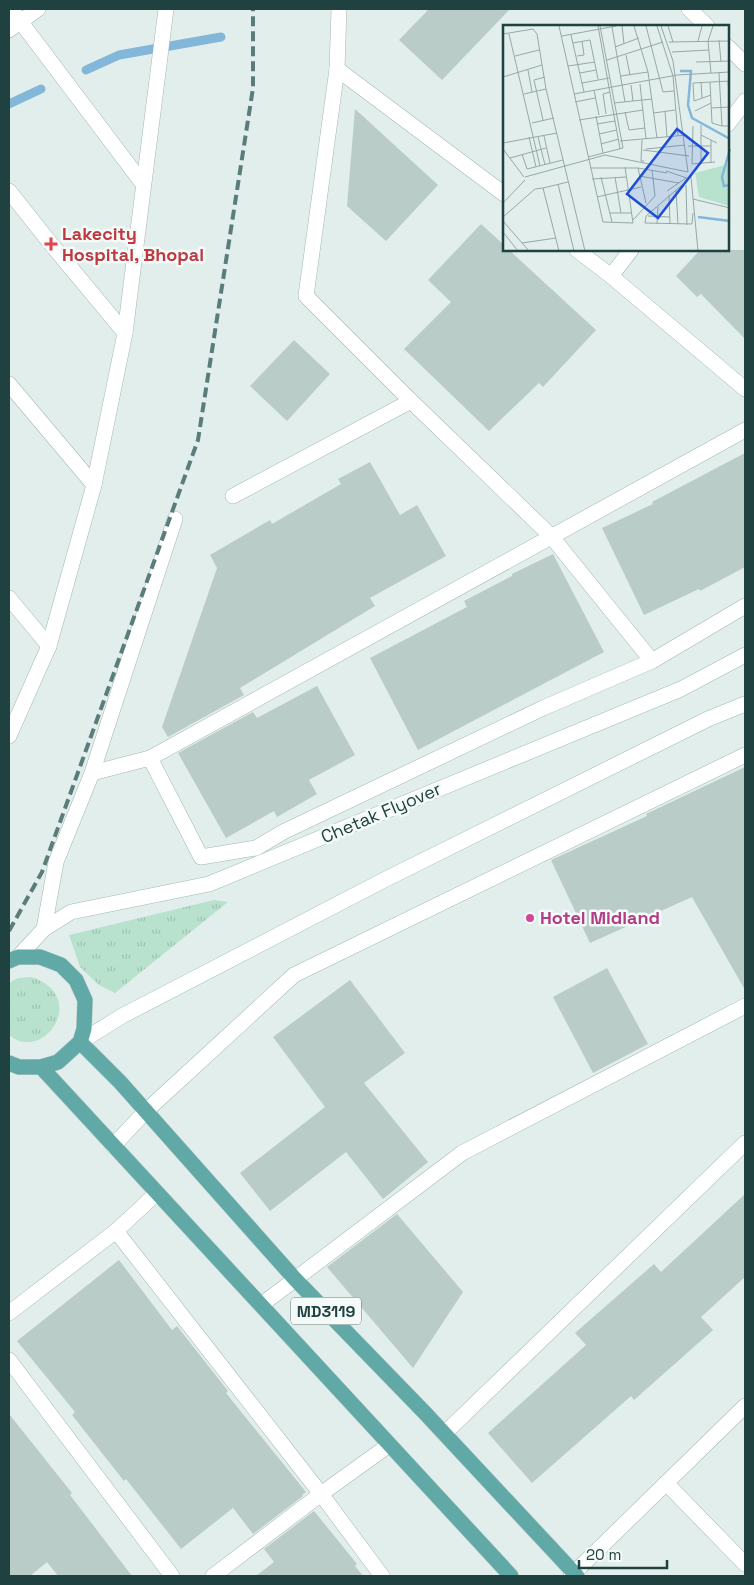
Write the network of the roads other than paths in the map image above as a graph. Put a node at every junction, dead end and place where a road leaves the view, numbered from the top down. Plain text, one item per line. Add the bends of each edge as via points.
1 (11, 9) edge
2 (38, 9) edge
3 (166, 9) edge
4 (339, 9) edge
5 (689, 9) edge
6 (14, 25) edge
7 (706, 25) edge
8 (729, 48) edge
9 (745, 64) edge
10 (337, 69) junction
11 (745, 101) edge
12 (729, 123) edge
13 (143, 184) junction
14 (9, 191) edge
15 (503, 193) edge
16 (578, 251) edge
17 (630, 251) edge
18 (612, 276) junction
19 (125, 333) junction
20 (9, 384) edge
21 (745, 390) edge
22 (411, 401) junction
23 (745, 430) edge
24 (94, 485) junction
25 (233, 496) dead end
26 (175, 519) dead end
27 (551, 536) junction
28 (9, 598) edge
29 (745, 606) edge
30 (50, 646) junction
31 (745, 656) edge
32 (652, 661) junction
33 (745, 704) edge
34 (9, 736) edge
35 (745, 755) edge
36 (150, 758) junction
37 (92, 773) junction
38 (44, 929) junction
39 (14, 959) edge
40 (745, 1006) edge
41 (80, 1042) junction
42 (9, 1063) edge
43 (41, 1067) junction
44 (145, 1112) junction
45 (745, 1144) edge
46 (113, 1146) junction
47 (157, 1193) junction
48 (116, 1231) junction
49 (295, 1279) junction
50 (261, 1305) junction
51 (9, 1313) edge
52 (9, 1360) edge
53 (745, 1406) edge
54 (444, 1434) junction
55 (389, 1445) junction
56 (666, 1484) junction
57 (321, 1494) junction
58 (745, 1564) edge
59 (574, 1575) edge
60 (172, 1576) edge
61 (213, 1576) edge
62 (382, 1576) edge
63 (511, 1576) edge

1 - 6 street
2 - 6 street
3 - 13 street
4 - 10 street
5 - 7 street
6 - 13 street
8 - 9 street
10 - 15 street
10 - 22 street via 306,296
11 - 12 street
13 - 19 street
14 - 19 street
16 - 18 street
17 - 18 street
18 - 21 street
19 - 24 street
20 - 24 street
22 - 25 street
22 - 27 street
23 - 27 street
24 - 30 street
26 - 37 street
27 - 32 street
27 - 36 street
28 - 30 street
29 - 32 street
30 - 34 street
31 - 38 street, Chetak Flyover via 681,689 209,884 71,912
32 - 36 street via 534,712 283,832 256,848 201,857
33 - 41 street via 708,719 384,880 122,1016
35 - 44 street via 294,975
36 - 37 street
37 - 38 street via 56,862
38 - 39 street, Chetak Flyover
39 - 41 main road via 40,957 61,965 76,980 85,1000
40 - 49 street via 462,1153
41 - 43 main road via 58,1062
41 - 44 main road, MD3119
42 - 43 main road via 19,1067
43 - 46 main road, MD3119
44 - 46 street
44 - 49 main road, MD3119
45 - 54 street
46 - 47 main road, MD3119
47 - 48 street
47 - 50 main road, MD3119
48 - 51 street
48 - 57 street
49 - 50 street
49 - 54 main road, MD3119
50 - 55 main road, MD3119
52 - 60 street
53 - 56 street
54 - 59 main road, MD3119
55 - 57 street
55 - 63 main road, MD3119
56 - 58 street
56 - 59 street
57 - 61 street
57 - 62 street

